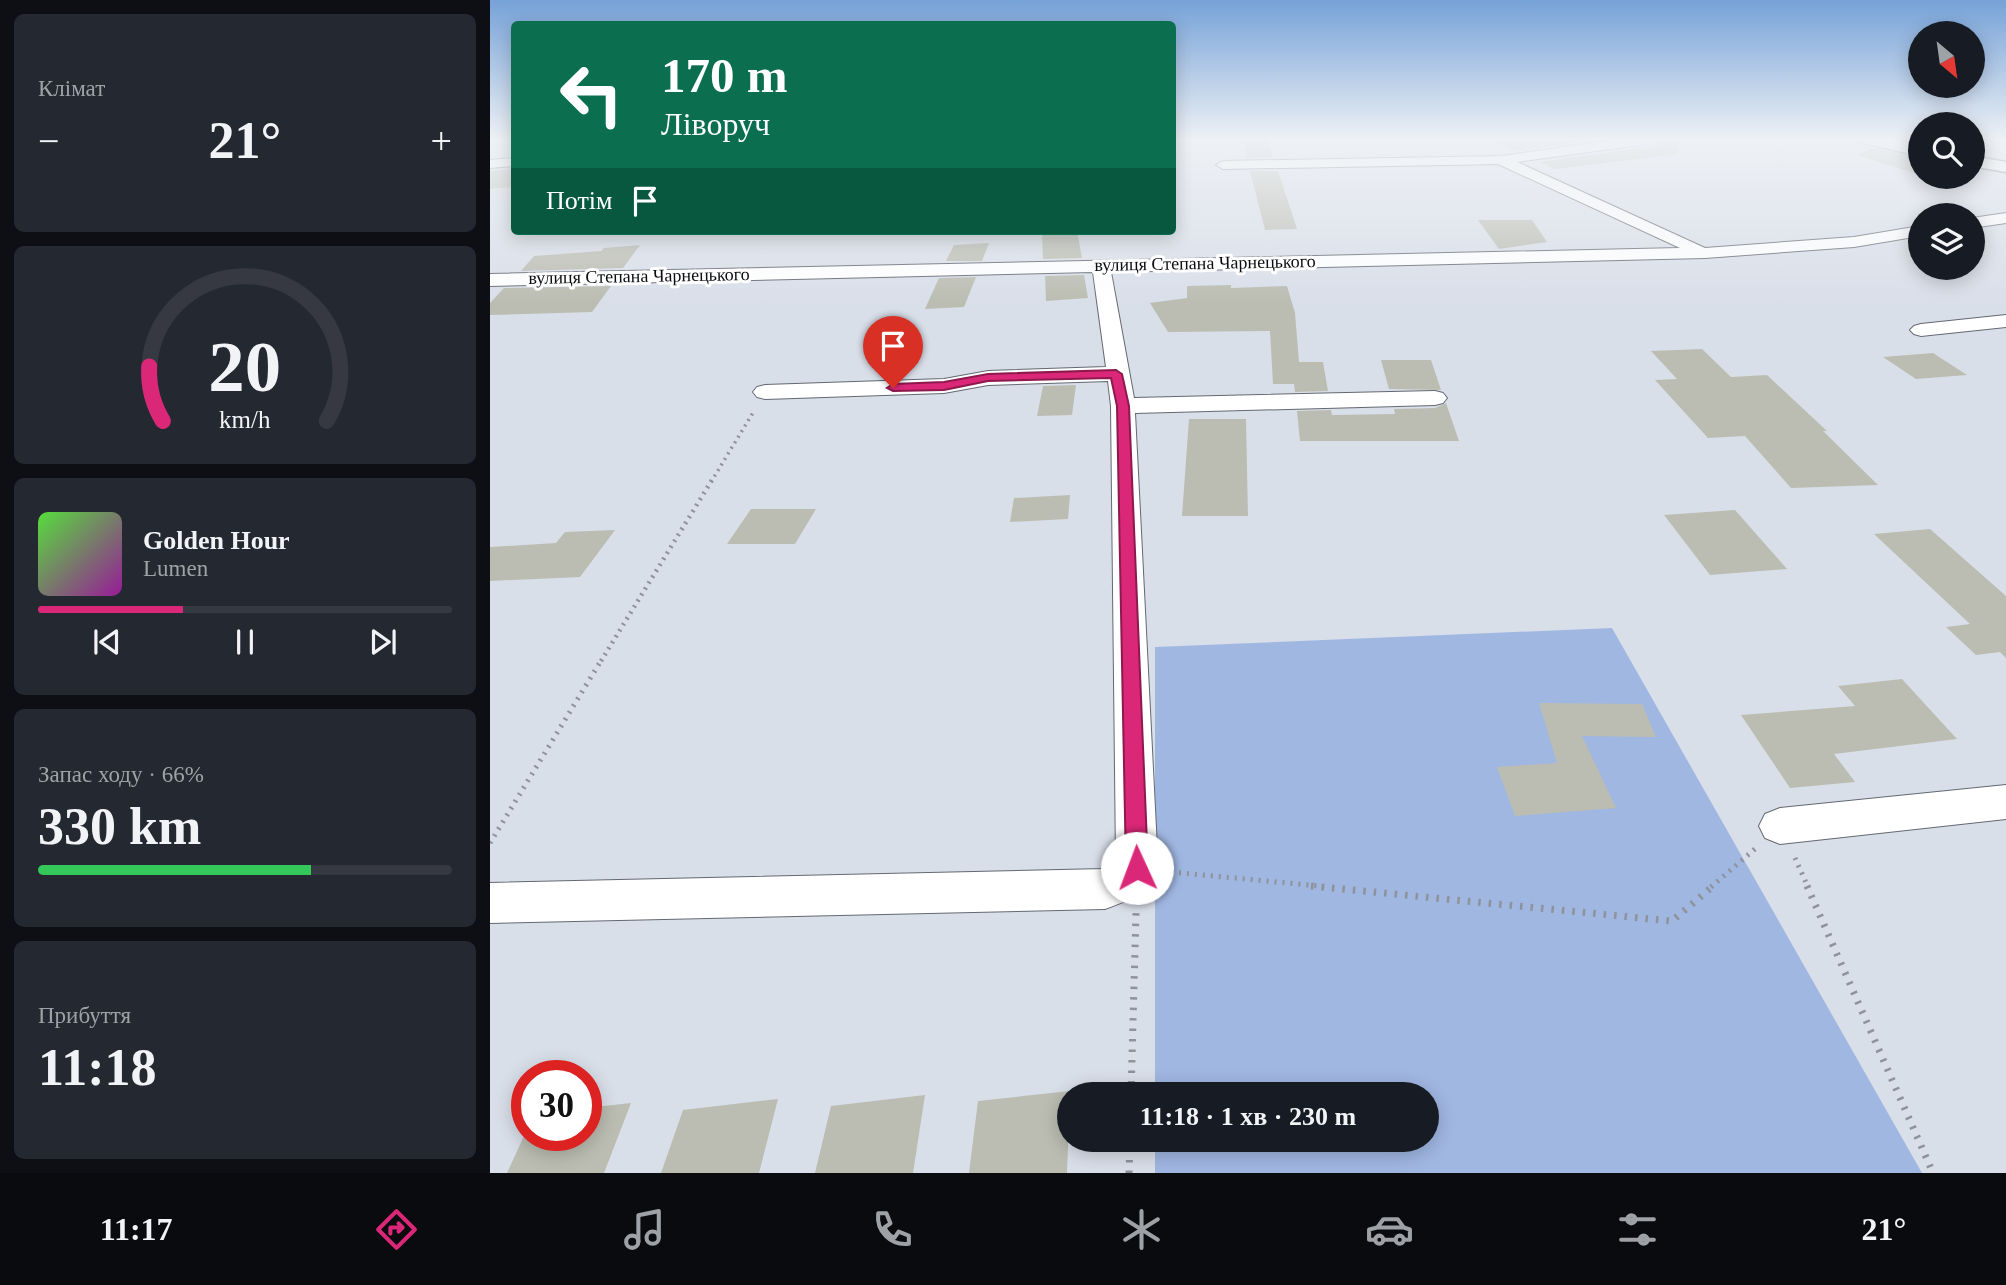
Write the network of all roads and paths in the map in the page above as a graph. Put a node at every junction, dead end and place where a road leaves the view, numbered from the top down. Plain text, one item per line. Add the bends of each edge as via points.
1 (1573, 193) edge
2 (2006, 218) edge
3 (1985, 221) edge
4 (1908, 233) edge
5 (1705, 253) junction
6 (1101, 265) junction
7 (490, 280) edge
8 (2006, 321) edge
9 (1921, 330) dead end
10 (1120, 390) junction
11 (765, 392) joint
12 (1435, 398) dead end
13 (2006, 802) edge
14 (1780, 826) junction
15 (490, 843) edge
16 (1137, 868) junction
17 (490, 903) edge
18 (1131, 1082) edge
19 (1130, 1152) edge
20 (1129, 1173) edge
21 (1933, 1173) edge

1 - 5 street
2 - 3 street
4 - 5 street, вулиця Степана Чарнецького via 1854,242
5 - 6 street, вулиця Степана Чарнецького
6 - 7 street, вулиця Степана Чарнецького
6 - 10 street
8 - 9 street
10 - 11 street via 988,377 944,386
10 - 12 street
10 - 16 street
11 - 15 path
13 - 14 street
14 - 16 path via 1672,921
14 - 21 path
16 - 17 street via 1122,883 1105,889
16 - 18 path
19 - 20 path

